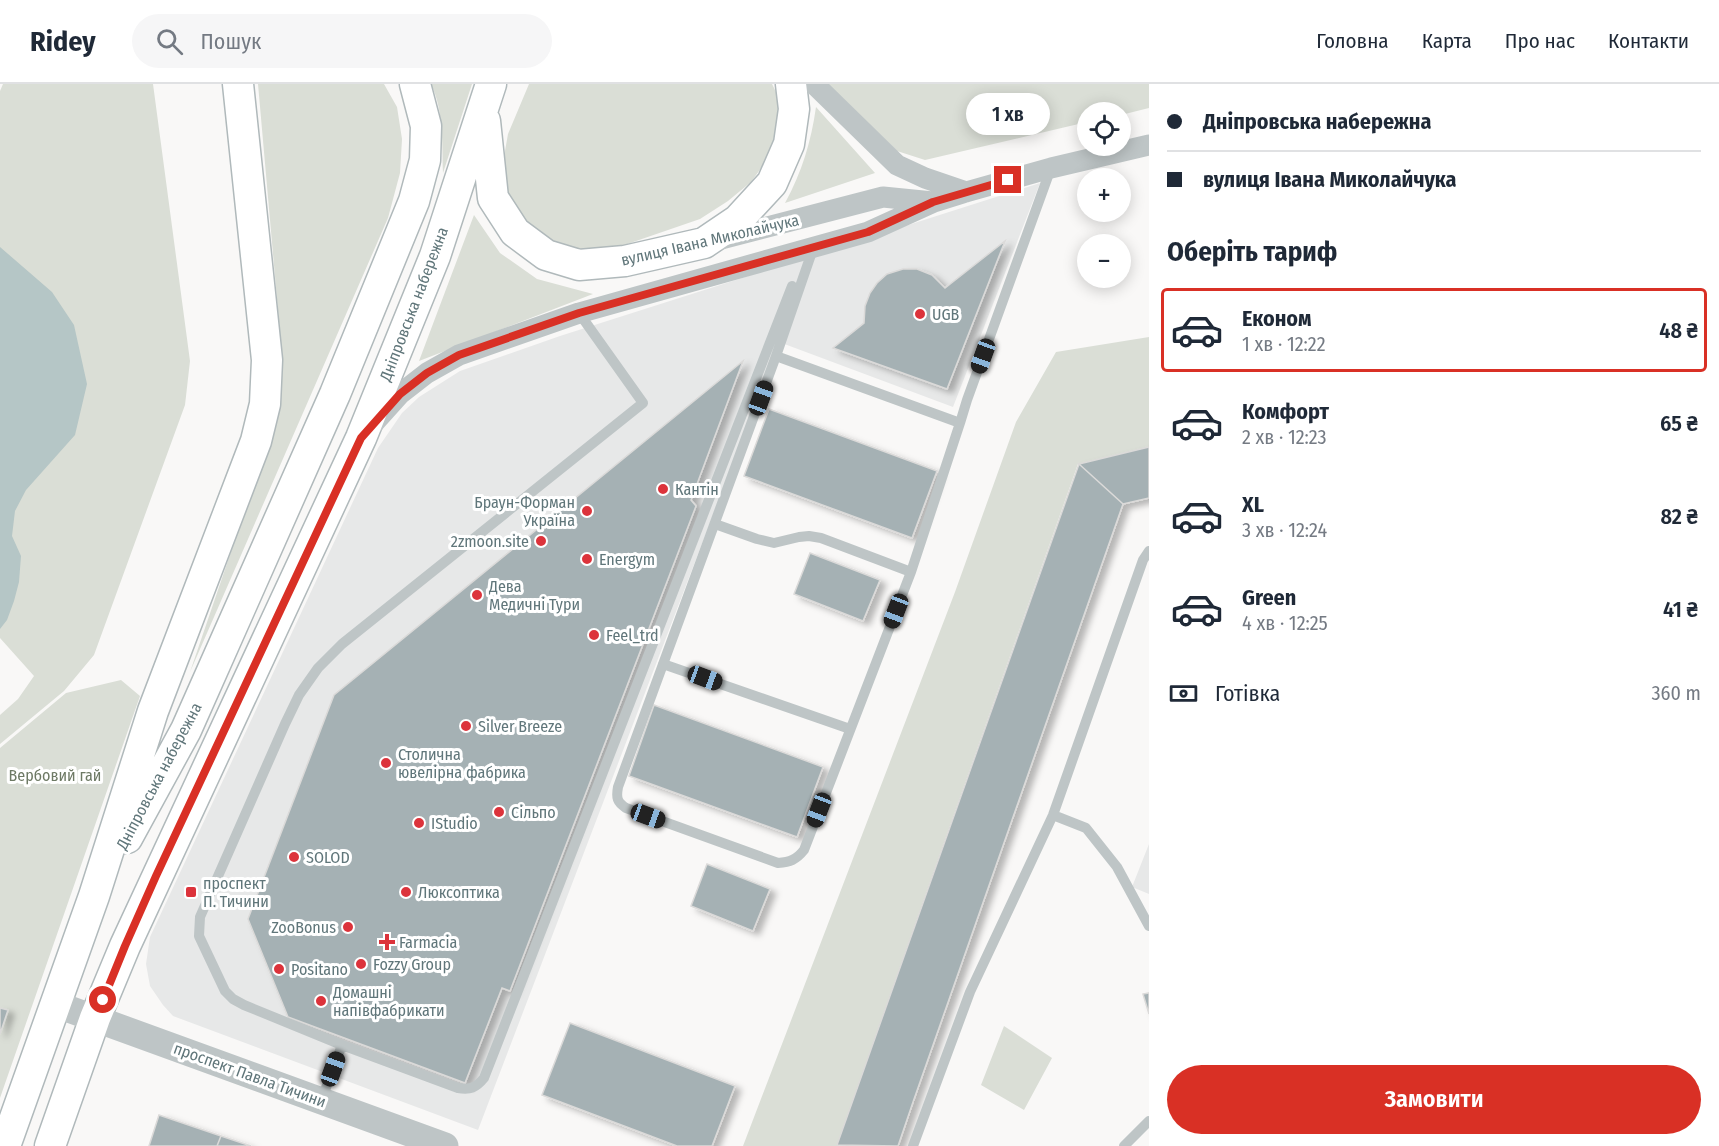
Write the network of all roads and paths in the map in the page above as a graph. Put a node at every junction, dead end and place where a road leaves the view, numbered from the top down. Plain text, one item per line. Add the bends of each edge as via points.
1 (238, 84) edge
2 (415, 84) edge
3 (791, 84) edge
4 (814, 84) edge
5 (488, 96) edge
6 (1149, 145) edge
7 (1051, 168) junction
8 (966, 192) junction
9 (933, 202) junction
10 (705, 243) junction
11 (814, 246) junction
12 (792, 286) dead end
13 (579, 313) junction
14 (776, 356) junction
15 (960, 423) junction
16 (361, 438) junction
17 (715, 524) junction
18 (1149, 551) edge
19 (911, 572) junction
20 (663, 664) junction
21 (850, 729) junction
22 (1053, 815) junction
23 (94, 897) junction
24 (1149, 926) edge
25 (55, 1004) junction
26 (95, 1018) junction
27 (342, 1045) junction
28 (321, 1101) junction
29 (1149, 1121) edge
30 (5, 1146) edge
31 (50, 1146) edge
32 (445, 1146) edge
33 (913, 1146) edge
34 (1124, 1146) edge

1 - 23 main road, Дніпровська набережна via 267,360 265,404 256,441 153,711
2 - 23 main road, Дніпровська набережна via 426,126 425,160 414,201 335,394 186,730
3 - 10 main road via 794,109 789,144 772,183 738,220
4 - 8 street via 897,165
5 - 10 main road, вулиця Івана Миколайчука via 493,198 515,232 546,255 579,265 625,261
5 - 16 main road, Дніпровська набережна via 435,256
6 - 7 street, вулиця Івана Миколайчука
7 - 8 street, вулиця Івана Миколайчука
7 - 15 lane
8 - 9 street, вулиця Івана Миколайчука
9 - 10 street, вулиця Івана Миколайчука via 883,197
9 - 11 street, вулиця Івана Миколайчука via 868,232
11 - 13 street, вулиця Івана Миколайчука
11 - 14 lane
12 - 27 lane via 484,1078 468,1090 458,1088
13 - 16 street, вулиця Івана Миколайчука via 459,355 427,373 400,394
13 - 27 lane via 642,403 351,637 318,668 285,724 200,917 199,936 225,991 233,999
14 - 15 lane
14 - 17 lane
15 - 19 lane
16 - 26 main road, Дніпровська набережна via 156,876
17 - 19 lane via 774,543 808,536 821,538
17 - 20 lane
18 - 22 lane
19 - 21 lane
20 - 21 lane
20 - 21 lane via 618,787 619,803 778,863 798,858 804,850
22 - 24 lane via 1086,828 1117,867
22 - 33 lane via 970,992
23 - 25 main road, Дніпровська набережна
25 - 26 street, проспект Павла Тичини
25 - 30 main road, Дніпровська набережна
26 - 28 street, проспект Павла Тичини
26 - 31 main road, Дніпровська набережна
27 - 28 lane
28 - 32 street, проспект Павла Тичини
29 - 34 lane

